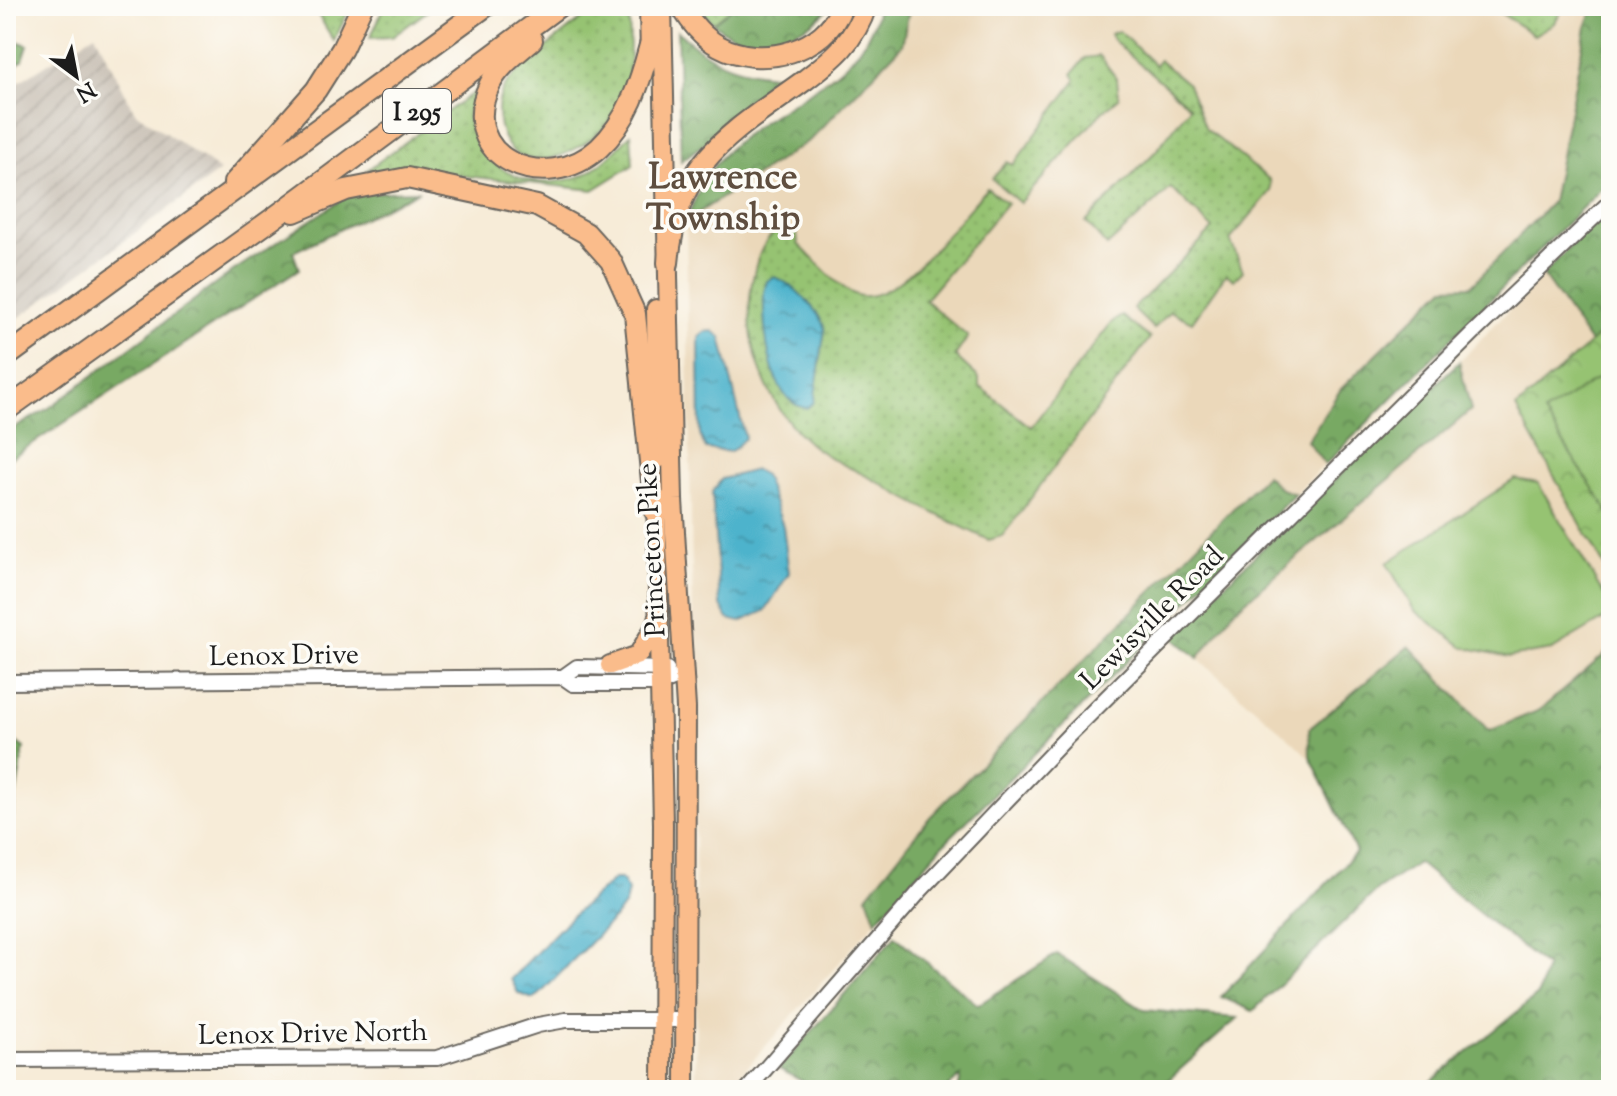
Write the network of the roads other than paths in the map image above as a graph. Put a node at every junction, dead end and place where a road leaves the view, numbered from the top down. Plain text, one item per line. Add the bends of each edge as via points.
1 (362, 6) edge
2 (486, 6) edge
3 (560, 6) edge
4 (649, 6) edge
5 (662, 6) edge
6 (681, 6) edge
7 (842, 6) edge
8 (866, 6) edge
9 (650, 45) junction
10 (224, 198) junction
11 (1611, 201) edge
12 (275, 217) junction
13 (668, 263) junction
14 (6, 357) edge
15 (6, 410) edge
16 (655, 511) junction
17 (659, 621) junction
18 (610, 665) junction
19 (684, 674) junction
20 (661, 676) junction
21 (563, 677) junction
22 (6, 682) edge
23 (663, 1020) junction
24 (686, 1020) junction
25 (6, 1060) edge
26 (662, 1090) edge
27 (685, 1090) edge
28 (747, 1090) edge

1 - 10 highway via 316,90 241,171
2 - 10 highway, I 295
3 - 9 highway via 554,22 498,72 485,99 487,137 512,164 533,171 560,169 598,149 630,105
3 - 12 highway, I 295
4 - 9 main road, Princeton Pike
5 - 13 main road, Princeton Pike
6 - 7 highway via 719,46 760,56 815,41 834,23
8 - 13 highway via 855,33 834,58 724,139 700,164 675,214
9 - 16 main road, Princeton Pike
10 - 14 highway, I 295
11 - 28 street, Lewisville Road via 980,827
12 - 15 highway, I 295
12 - 16 highway via 358,186 407,178 537,206 586,233 611,261 635,314
13 - 19 main road, Princeton Pike via 673,500
16 - 17 main road, Princeton Pike
17 - 18 main road via 638,655
17 - 20 main road, Princeton Pike
18 - 20 street, Lenox Drive
18 - 21 street, Lenox Drive via 577,667
19 - 20 street, Lenox Drive
19 - 24 main road, Princeton Pike
20 - 21 street, Lenox Drive via 573,684
20 - 23 main road, Princeton Pike
21 - 22 street, Lenox Drive
23 - 24 street, Lenox Drive North
23 - 25 street, Lenox Drive North via 566,1020 437,1058
23 - 26 main road, Princeton Pike
24 - 27 main road, Princeton Pike

